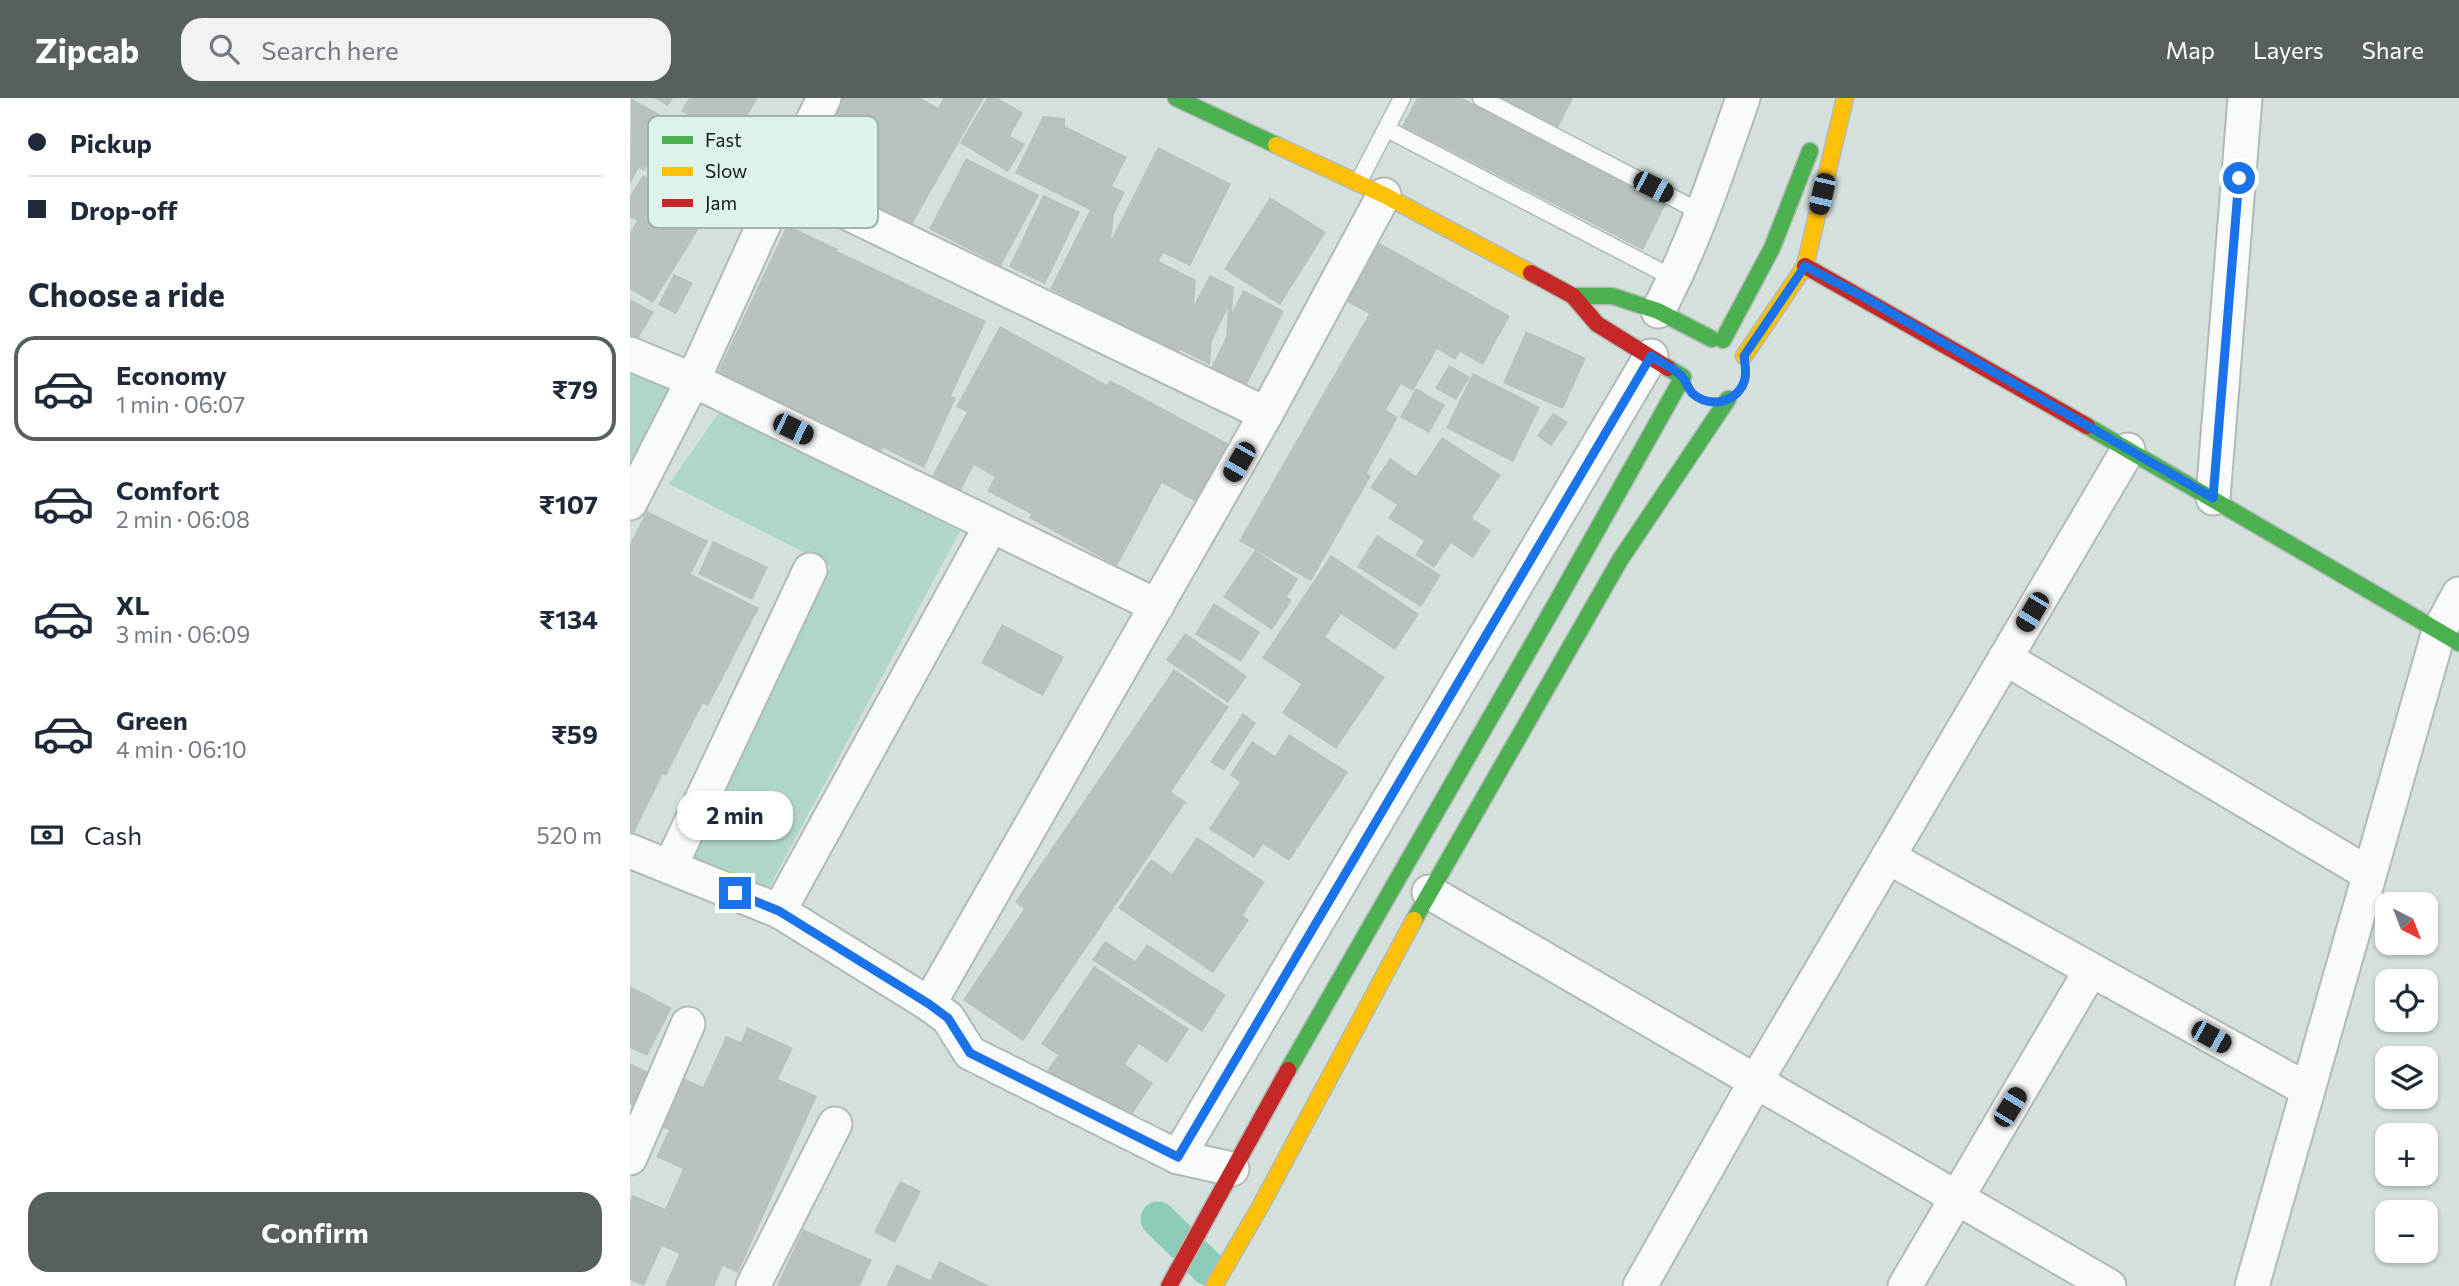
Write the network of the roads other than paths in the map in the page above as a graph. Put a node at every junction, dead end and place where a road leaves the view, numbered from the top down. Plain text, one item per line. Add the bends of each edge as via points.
1 (824, 98) edge
2 (1176, 98) edge
3 (1402, 98) edge
4 (1481, 98) edge
5 (1743, 98) edge
6 (1845, 98) edge
7 (2245, 98) edge
8 (815, 116) edge
9 (1387, 129) junction
10 (1816, 130) dead end
11 (1370, 190) junction
12 (1702, 213) junction
13 (762, 228) edge
14 (878, 228) edge
15 (1805, 266) junction
16 (1675, 279) junction
17 (1573, 296) junction
18 (1658, 311) junction
19 (1718, 339) junction
20 (630, 354) edge
21 (1651, 356) junction
22 (1683, 377) junction
23 (693, 380) junction
24 (1741, 388) dead end
25 (1693, 394) dead end
26 (1728, 399) junction
27 (1710, 402) dead end
28 (1266, 414) junction
29 (2128, 450) junction
30 (632, 491) edge
31 (2213, 498) junction
32 (991, 526) junction
33 (810, 570) dead end
34 (2459, 594) edge
35 (1157, 606) junction
36 (2449, 637) edge
37 (1474, 658) junction
38 (2005, 658) junction
39 (1512, 680) junction
40 (630, 851) edge
41 (1888, 858) junction
42 (670, 867) junction
43 (2369, 874) junction
44 (1429, 892) junction
45 (779, 911) junction
46 (2091, 970) junction
47 (929, 1004) junction
48 (688, 1024) dead end
49 (1756, 1081) junction
50 (2308, 1090) junction
51 (835, 1124) dead end
52 (1178, 1157) junction
53 (630, 1158) edge
54 (1227, 1179) junction
55 (1956, 1198) junction
56 (2098, 1283) edge
57 (753, 1286) edge
58 (1169, 1286) edge
59 (1214, 1286) edge
60 (1640, 1286) edge
61 (1905, 1286) edge
62 (2252, 1286) edge

1 - 8 street
2 - 11 main road
3 - 9 lane
4 - 12 lane
5 - 12 street
6 - 15 main road
7 - 31 street
9 - 11 lane
9 - 16 lane
10 - 19 main road via 1797,192 1749,297
11 - 17 main road
11 - 28 street
12 - 16 street
13 - 23 street
14 - 28 street
15 - 19 main road via 1745,364 1733,344
15 - 29 main road
16 - 18 street
17 - 18 main road via 1612,296
17 - 21 main road via 1597,324
18 - 19 main road
19 - 22 main road via 1702,341 1690,352
20 - 23 street
21 - 22 main road
21 - 37 street
22 - 25 main road
22 - 39 main road
23 - 30 street
23 - 32 street
24 - 26 main road
26 - 27 main road
26 - 44 main road via 1620,560
28 - 35 street
29 - 31 main road
29 - 38 street
31 - 36 main road
32 - 35 street
32 - 45 street
33 - 42 street
34 - 36 street
35 - 47 street
36 - 43 street
37 - 39 street
37 - 52 street
38 - 41 street
38 - 43 street
39 - 54 main road
40 - 42 street
41 - 46 street
41 - 49 street
42 - 45 street
43 - 50 street
44 - 49 street
44 - 59 main road
45 - 47 street
46 - 50 street
46 - 55 street
47 - 52 street via 948,1018 970,1053
48 - 53 street
49 - 55 street
49 - 60 street
50 - 62 street
51 - 57 street
52 - 54 street
54 - 58 main road
55 - 56 street
55 - 61 street

